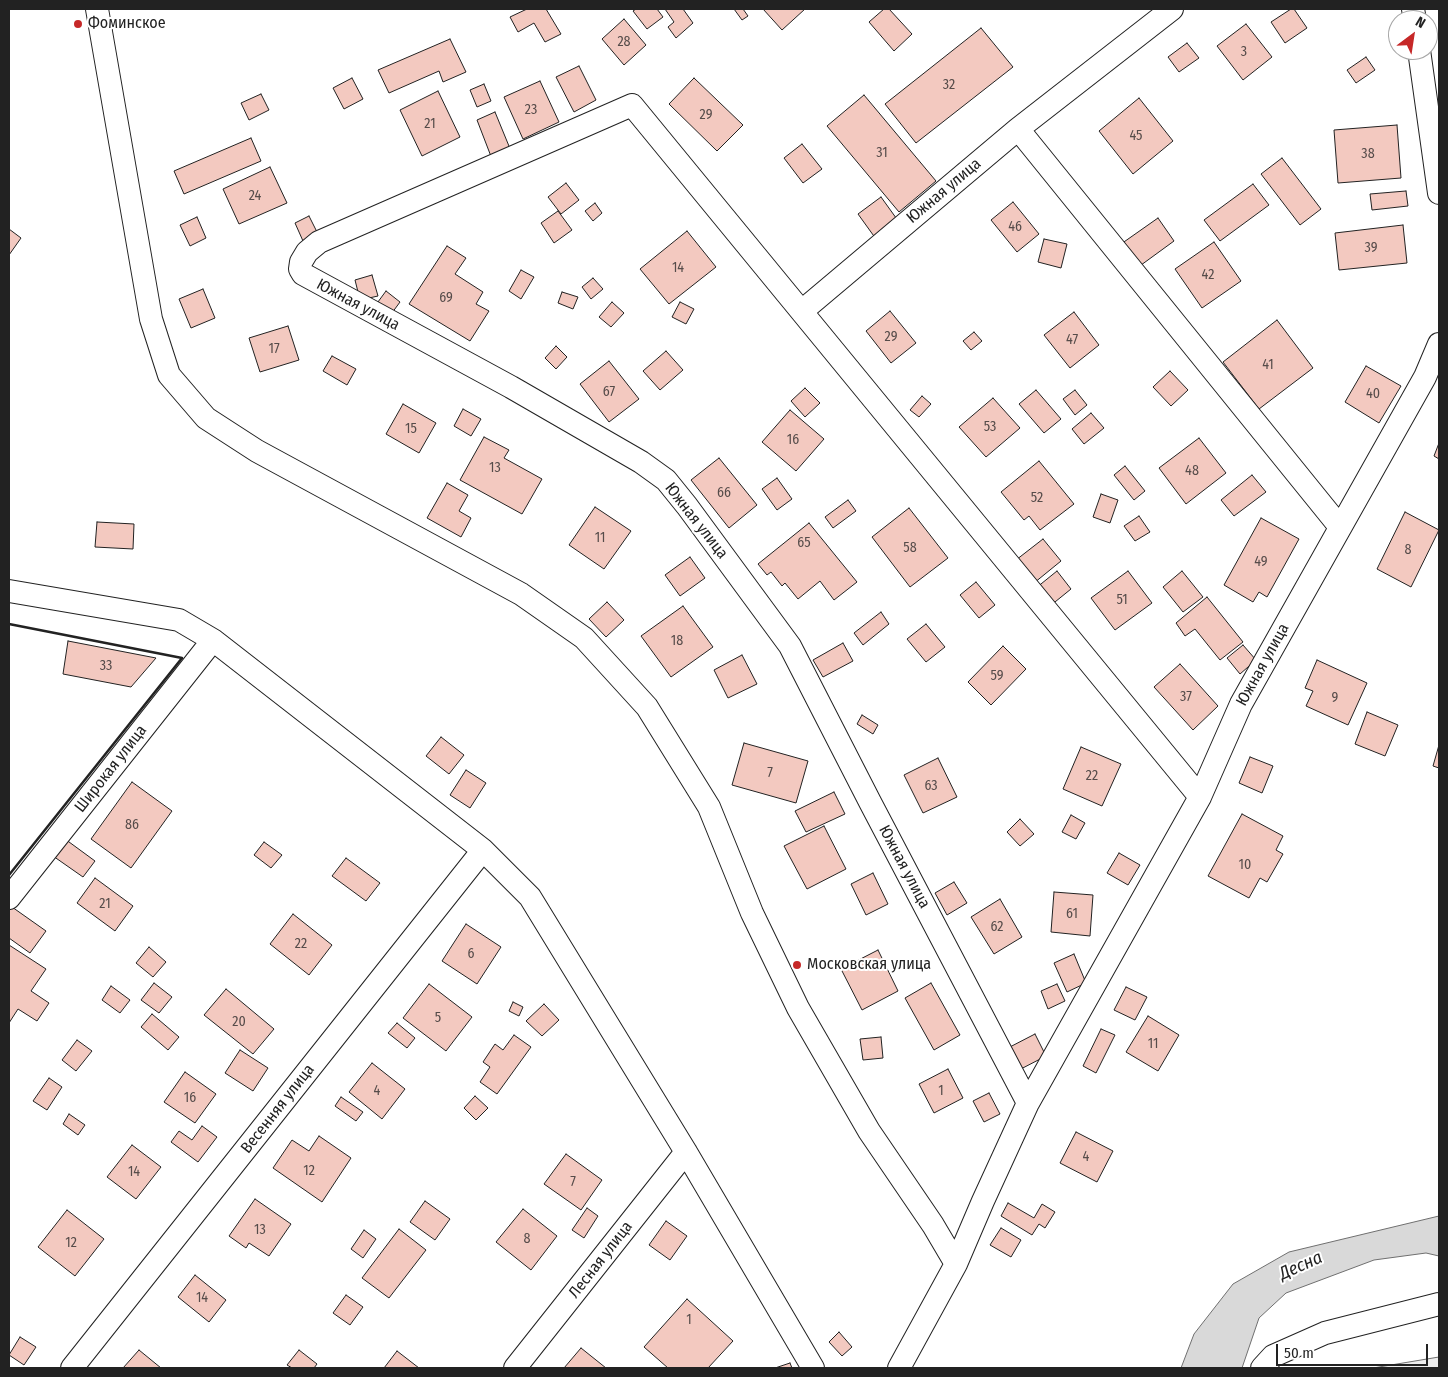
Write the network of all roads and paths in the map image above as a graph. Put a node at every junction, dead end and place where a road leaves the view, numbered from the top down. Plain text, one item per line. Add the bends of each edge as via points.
1 (97, 9) edge
2 (1172, 9) edge
3 (1420, 60) edge
4 (1018, 129) junction
5 (1439, 193) edge
6 (802, 311) junction
7 (1439, 344) edge
8 (1340, 527) junction
9 (9, 591) edge
10 (213, 640) junction
11 (1200, 797) junction
12 (484, 850) junction
13 (9, 898) edge
14 (1028, 1104) junction
15 (686, 1152) junction
16 (956, 1264) junction
17 (1439, 1304) edge
18 (72, 1368) edge
19 (515, 1368) edge
20 (813, 1368) edge
21 (899, 1368) edge
22 (1262, 1368) edge

1 - 16 street via 151,319 169,375 206,418 257,451 521,594 576,632 647,707 709,806 752,912 798,1008 869,1132
2 - 4 street, Южная улица
3 - 5 street
4 - 6 street, Южная улица
4 - 8 street
6 - 11 street
6 - 14 street, Южная улица via 632,104 320,242 307,252 300,269 302,274 520,392 641,462 666,480 790,646
7 - 8 street, Южная улица via 1425,377
8 - 11 street, Южная улица via 1241,704
9 - 10 street via 179,620
10 - 12 street
10 - 13 street, Широкая улица
11 - 14 street, Южная улица
12 - 15 street via 530,897
12 - 18 street, Весенняя улица
14 - 16 street
15 - 19 street, Лесная улица
15 - 20 street
16 - 21 street
17 - 22 street via 1325,1333 1273,1356

